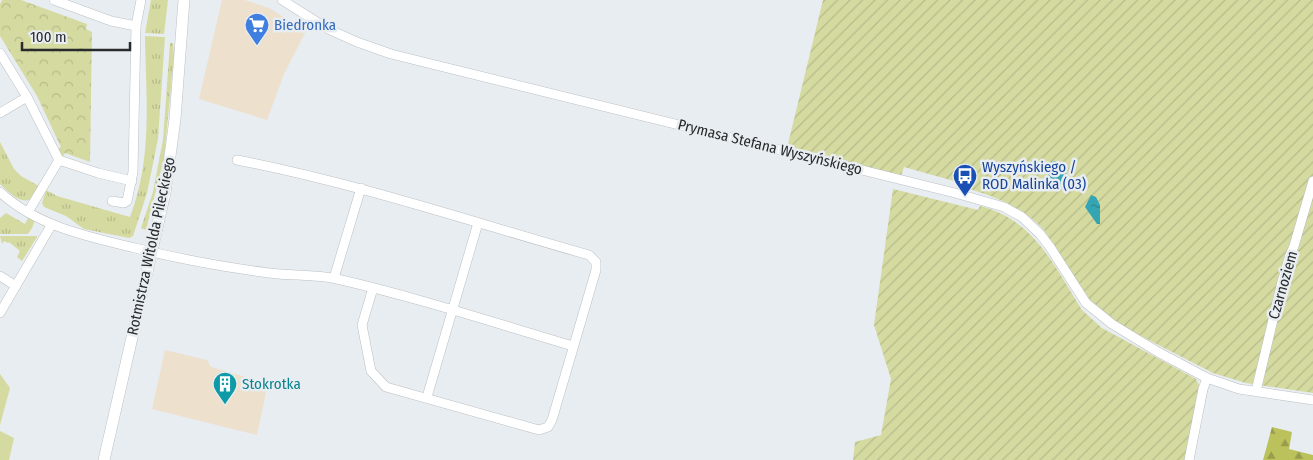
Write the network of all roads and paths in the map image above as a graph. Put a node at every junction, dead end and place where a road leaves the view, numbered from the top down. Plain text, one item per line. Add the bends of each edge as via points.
1 (54, 0) edge
2 (83, 0) edge
3 (140, 0) edge
4 (184, 0) edge
5 (282, 0) edge
6 (79, 9) junction
7 (136, 26) junction
8 (0, 53) edge
9 (27, 97) junction
10 (0, 113) edge
11 (58, 160) junction
12 (237, 160) dead end
13 (1313, 180) edge
14 (132, 181) junction
15 (361, 188) junction
16 (0, 192) edge
17 (112, 201) dead end
18 (28, 212) junction
19 (478, 223) junction
20 (52, 224) junction
21 (153, 252) junction
22 (0, 276) edge
23 (334, 278) junction
24 (16, 286) junction
25 (373, 288) junction
26 (453, 311) junction
27 (0, 313) edge
28 (573, 346) junction
29 (1207, 378) junction
30 (1256, 391) junction
31 (427, 398) junction
32 (1313, 400) edge
33 (104, 460) edge
34 (1189, 460) edge

1 - 6 street
2 - 6 street
3 - 7 street
4 - 21 main road, Rotmistrza Witolda Pileckiego via 170,164
5 - 29 street, Prymasa Stefana Wyszyńskiego via 328,29 392,54 1009,209 1022,216 1040,234 1094,312
6 - 7 street
7 - 14 street
8 - 9 street
9 - 10 street
9 - 11 street
11 - 14 street
11 - 18 street
12 - 15 street
13 - 30 street, Czarnoziem via 1282,282
14 - 17 street via 127,201
15 - 19 street
15 - 23 street
16 - 18 street
18 - 20 street
19 - 26 street
19 - 28 street via 589,255 596,262
20 - 21 street via 93,238
20 - 24 street
21 - 23 street via 262,272
21 - 33 main road, Rotmistrza Witolda Pileckiego
22 - 24 street
23 - 25 street
24 - 27 street
25 - 26 street
25 - 31 street via 362,325 372,371 386,387
26 - 28 street
26 - 31 street
28 - 31 street via 548,427 539,430
29 - 30 street
29 - 34 street
30 - 32 street

